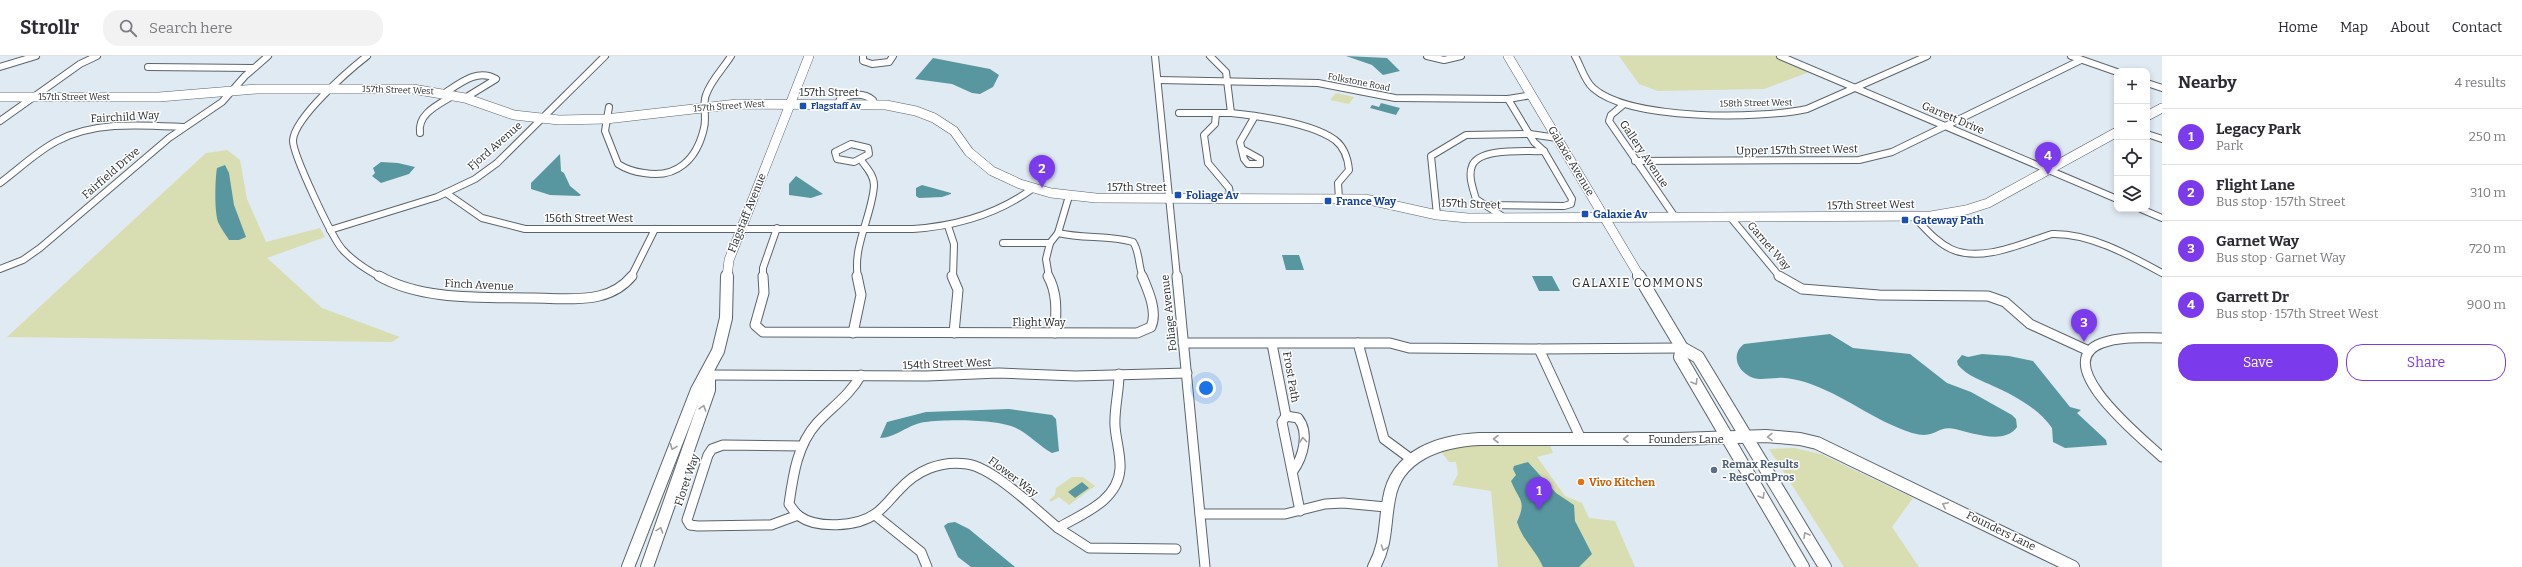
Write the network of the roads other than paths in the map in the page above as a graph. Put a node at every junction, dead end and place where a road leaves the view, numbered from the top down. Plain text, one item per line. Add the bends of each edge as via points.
1 (36, 56) edge
2 (97, 56) edge
3 (268, 56) edge
4 (367, 56) edge
5 (605, 56) edge
6 (731, 56) edge
7 (809, 56) edge
8 (863, 56) edge
9 (893, 56) edge
10 (1155, 56) edge
11 (1210, 56) edge
12 (1427, 56) edge
13 (1462, 56) edge
14 (1508, 56) edge
15 (1576, 56) edge
16 (1780, 56) edge
17 (1927, 56) edge
18 (2071, 56) edge
19 (2081, 60) junction
20 (90, 61) junction
21 (0, 67) edge
22 (148, 67) dead end
23 (254, 68) junction
24 (2114, 71) edge
25 (1158, 80) junction
26 (1227, 83) junction
27 (2150, 84) edge
28 (332, 88) junction
29 (1855, 88) junction
30 (2162, 88) edge
31 (233, 90) junction
32 (450, 94) junction
33 (1532, 95) junction
34 (0, 97) edge
35 (33, 98) junction
36 (42, 98) junction
37 (465, 98) junction
38 (1508, 99) junction
39 (790, 104) junction
40 (1623, 105) junction
41 (609, 107) dead end
42 (705, 107) junction
43 (2162, 108) edge
44 (1216, 113) junction
45 (1179, 114) dead end
46 (1231, 114) junction
47 (2150, 114) edge
48 (1255, 116) junction
49 (542, 119) junction
50 (606, 119) junction
51 (0, 121) edge
52 (1945, 126) junction
53 (0, 127) edge
54 (183, 127) junction
55 (64, 130) dead end
56 (420, 133) dead end
57 (1530, 134) junction
58 (2114, 134) edge
59 (70, 135) junction
60 (2150, 135) edge
61 (1557, 138) junction
62 (2162, 140) edge
63 (1242, 149) dead end
64 (1544, 152) junction
65 (861, 160) junction
66 (1635, 161) junction
67 (2049, 170) junction
68 (0, 183) edge
69 (1032, 189) junction
70 (446, 193) junction
71 (1069, 196) junction
72 (2114, 198) edge
73 (1169, 199) junction
74 (1231, 199) junction
75 (1339, 199) junction
76 (1484, 205) junction
77 (2148, 212) edge
78 (1437, 215) junction
79 (1675, 217) junction
80 (1914, 217) junction
81 (1505, 218) junction
82 (1605, 218) junction
83 (1731, 218) junction
84 (2162, 218) edge
85 (948, 226) junction
86 (741, 228) junction
87 (777, 228) junction
88 (863, 228) junction
89 (655, 229) junction
90 (330, 230) junction
91 (1058, 233) junction
92 (1003, 243) dead end
93 (1050, 243) junction
94 (4, 268) edge
95 (15, 273) dead end
96 (2162, 273) edge
97 (853, 333) junction
98 (954, 333) junction
99 (1054, 333) junction
100 (2162, 338) edge
101 (1183, 343) junction
102 (1272, 344) junction
103 (1358, 344) junction
104 (1682, 348) junction
105 (1539, 349) junction
106 (2089, 351) junction
107 (1187, 373) junction
108 (1119, 374) junction
109 (709, 375) junction
110 (861, 375) junction
111 (1286, 416) junction
112 (1728, 438) junction
113 (1747, 438) junction
114 (1581, 439) junction
115 (802, 446) junction
116 (2162, 458) edge
117 (1411, 459) junction
118 (1293, 471) junction
119 (1386, 507) junction
120 (1300, 511) junction
121 (1200, 514) junction
122 (798, 515) junction
123 (875, 515) junction
124 (1058, 528) junction
125 (1176, 549) dead end
126 (2056, 558) junction
127 (628, 567) edge
128 (647, 567) edge
129 (927, 567) edge
130 (1205, 567) edge
131 (1374, 567) edge
132 (1804, 567) edge
133 (1825, 567) edge
134 (2073, 567) edge
135 (2080, 567) edge

1 - 21 street
2 - 20 street
3 - 23 street
4 - 28 street, Finch Avenue
5 - 49 street, Fjord Avenue
6 - 42 street via 723,72 706,94
7 - 39 street, Flagstaff Avenue
8 - 9 street via 863,61 876,65 889,62
10 - 25 street, Foliage Avenue
11 - 26 street via 1226,72
12 - 13 street via 1454,60
14 - 33 street, Galaxie Avenue
15 - 40 street, 158th Street West via 1592,87
16 - 29 street, Garrett Drive
17 - 29 street, 158th Street West
18 - 19 street
19 - 24 street
19 - 52 street, Upper 157th Street West
20 - 35 street via 80,64
20 - 36 street
22 - 23 street
23 - 31 street
25 - 26 street, Folkstone Road
25 - 73 street, Foliage Avenue
26 - 38 street, Folkstone Road via 1318,83 1395,98
26 - 46 street
27 - 30 street
28 - 31 street, 157th Street West
28 - 32 street, 157th Street West via 412,89
28 - 90 street, Finch Avenue via 299,122 293,140
29 - 40 street, 158th Street West via 1807,109 1789,113 1663,112
29 - 52 street, Garrett Drive
31 - 36 street, 157th Street West via 158,97
31 - 54 street, Fairfield Drive via 222,102
32 - 37 street, 157th Street West
32 - 37 street via 479,75 488,75 496,79
32 - 56 street via 424,115 419,126
33 - 38 street, Folkstone Road
33 - 61 street, Galaxie Avenue
34 - 35 street, 157th Street West
35 - 36 street, 157th Street West
35 - 51 street
36 - 53 street
37 - 49 street, 157th Street West via 502,112
38 - 57 street
39 - 42 street, 157th Street West
39 - 69 street, 157th Street via 872,104 902,108 934,118 954,131 969,152 985,166
39 - 86 street, Flagstaff Avenue
40 - 66 street, Gallery Avenue via 1611,115 1609,121
41 - 50 street
42 - 50 street, 157th Street West
42 - 50 street via 706,116 698,146 689,162 681,169 666,175 651,175 618,164 604,131
43 - 47 street
44 - 45 street
44 - 46 street
44 - 74 street via 1215,124 1204,136 1208,163 1229,188
46 - 48 street
48 - 63 street via 1240,142
48 - 75 street via 1329,136 1336,141 1349,160 1349,170 1340,178 1336,188
49 - 50 street, 157th Street West
49 - 70 street, Fjord Avenue via 490,168
52 - 66 street, Upper 157th Street West via 1892,152 1859,160
52 - 67 street, Garrett Drive
54 - 59 street, Fairchild Way via 104,128
54 - 94 street, Fairfield Drive via 40,248
55 - 59 street
57 - 61 street
57 - 64 street
57 - 78 street via 1466,135 1430,156 1438,204
58 - 67 street, 157th Street West
59 - 68 street, Fairchild Way via 49,146
60 - 62 street
61 - 82 street, Galaxie Avenue
64 - 76 street via 1489,153 1470,166 1476,199
64 - 76 street via 1572,199 1571,204
65 - 65 street via 869,154 864,146 844,146 835,152 834,156 841,161
65 - 88 street via 872,173 874,184
66 - 79 street, Gallery Avenue
67 - 72 street, Garrett Drive
67 - 80 street, 157th Street West via 2000,198 1978,206 1951,213
69 - 71 street, 157th Street
69 - 85 street, 156th Street West via 994,213
70 - 89 street, 156th Street West via 474,215 505,226 539,229
70 - 90 street, Fjord Avenue
71 - 73 street, 157th Street
71 - 91 street
73 - 74 street, 157th Street
73 - 101 street, Foliage Avenue
74 - 75 street, 157th Street
75 - 78 street, 157th Street via 1380,201
76 - 81 street
77 - 84 street
78 - 81 street, 157th Street
79 - 82 street, 157th Street West
79 - 83 street, 157th Street West
80 - 83 street, 157th Street West
80 - 96 street via 1947,246 1958,252 1975,254 2065,233 2083,237
81 - 82 street, 157th Street
82 - 104 street, Galaxie Avenue
83 - 106 street, Garnet Way via 1780,277 1791,285 1807,290 1878,295 1988,296 2005,302 2030,324
85 - 88 street, 156th Street West
85 - 98 street via 954,244 952,275 958,290
86 - 87 street, 156th Street West
86 - 89 street, 156th Street West
86 - 109 street, Flagstaff Avenue via 729,260 726,282 727,316
87 - 88 street, 156th Street West
87 - 97 street, Flight Way via 762,272 764,293 755,325 759,330 771,333
88 - 97 street via 857,274 861,295
89 - 90 street, Finch Avenue via 625,285 607,295 586,298 475,298 417,289 387,279 360,265 343,250
91 - 93 street
91 - 99 street, Flight Way via 1080,238 1122,239 1133,242 1137,248 1139,270 1151,297 1153,323 1148,330 1137,333
92 - 93 street
93 - 99 street via 1046,259 1047,274 1055,292
94 - 95 street
97 - 98 street, Flight Way
98 - 99 street, Flight Way
100 - 106 street via 2119,339 2100,343
101 - 102 street
101 - 107 street, Foliage Avenue
102 - 103 street
102 - 111 street, Frost Path
103 - 105 street via 1390,344 1409,348
103 - 117 street via 1384,439
104 - 105 street
104 -> 112 street, Galaxie Avenue via 1680,358
104 - 113 street, Galaxie Avenue via 1698,357
105 - 114 street
106 - 116 street via 2084,364 2092,384
107 - 108 street, 154th Street West
107 - 121 street, Foliage Avenue
108 - 110 street, 154th Street West
108 - 124 street via 1120,392 1114,420 1120,468 1119,481 1109,495 1099,503
109 - 110 street, 154th Street West
109 -> 127 street, Flagstaff Avenue via 694,397
128 -> 109 street, Flagstaff Avenue via 709,390
110 - 115 street via 850,393 813,428
111 - 118 street, Frost Path via 1282,422
118 -> 111 street, Frost Path via 1301,460 1304,444 1298,418
112 - 113 street, Founders Lane
112 -> 114 street, Founders Lane
112 -> 132 street, Galaxie Avenue
126 -> 113 street, Founders Lane via 1817,443 1785,437
133 -> 113 street, Galaxie Avenue
114 -> 117 street, Founders Lane via 1463,440 1432,448
115 - 122 street via 789,504
115 - 122 street, Floret Way via 722,445 712,449 687,520 690,525 698,526 771,525
117 - 119 street, Founders Lane via 1391,484
118 - 120 street, Frost Path via 1292,483
119 - 120 street via 1343,502
119 -> 131 street, Founders Lane via 1386,540
120 - 121 street via 1285,514
121 - 130 street, Foliage Avenue
122 - 123 street, Flower Way via 818,522 845,523
123 - 124 street, Flower Way via 918,473 935,466 956,463 977,465 986,469
123 - 129 street via 921,552
124 - 125 street, Flower Way via 1090,548
126 - 134 street, Founders Lane
126 - 135 street, Founders Lane

